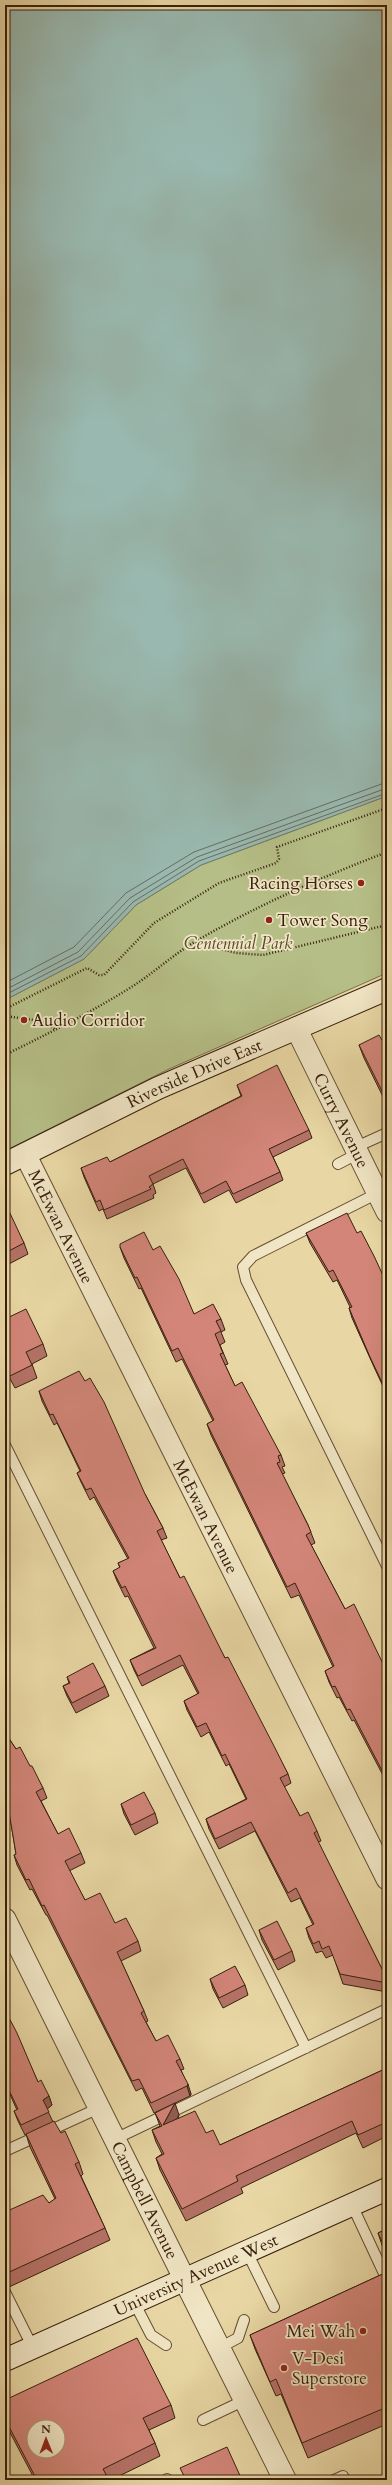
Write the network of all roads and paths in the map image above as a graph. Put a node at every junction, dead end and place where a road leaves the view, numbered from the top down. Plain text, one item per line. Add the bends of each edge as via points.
1 (387, 808) edge
2 (387, 852) edge
3 (387, 925) edge
4 (195, 942) junction
5 (387, 989) edge
6 (5, 1009) edge
7 (5, 1016) edge
8 (296, 1028) junction
9 (56, 1030) junction
10 (5, 1054) edge
11 (387, 1133) edge
12 (357, 1150) junction
13 (25, 1154) junction
14 (5, 1164) edge
15 (338, 1164) dead end
16 (382, 1202) edge
17 (5, 1445) edge
18 (387, 1566) edge
19 (387, 1880) edge
20 (5, 1920) edge
21 (387, 2009) edge
22 (306, 2048) junction
23 (99, 2108) junction
24 (115, 2139) junction
25 (5, 2151) edge
26 (387, 2189) edge
27 (352, 2205) junction
28 (247, 2252) junction
29 (185, 2280) junction
30 (387, 2280) edge
31 (5, 2292) edge
32 (134, 2302) junction
33 (274, 2307) dead end
34 (244, 2320) dead end
35 (166, 2345) dead end
36 (32, 2348) junction
37 (219, 2348) junction
38 (5, 2360) edge
39 (245, 2400) junction
40 (203, 2420) dead end
41 (285, 2480) edge

1 - 6 path via 277,847 279,859 276,863 219,883 154,923 104,975 87,968
2 - 4 path via 270,901
3 - 4 path via 263,954 236,953
4 - 9 path via 135,985
5 - 8 main road, Riverside Drive East
7 - 9 path via 41,1021
8 - 12 street, Curry Avenue
8 - 13 main road, Riverside Drive East via 158,1088
9 - 10 path
11 - 12 lane
12 - 15 lane
12 - 16 street, Curry Avenue
13 - 14 main road, Riverside Drive East
13 - 19 street, McEwan Avenue
16 - 18 lane via 253,1256 243,1267 246,1280
17 - 22 lane
20 - 23 street, Campbell Avenue
21 - 22 lane
22 - 24 lane
23 - 24 street, Campbell Avenue
23 - 25 lane
24 - 29 street, Campbell Avenue
26 - 27 main road, University Avenue West
27 - 28 main road, University Avenue West
27 - 30 lane
28 - 29 main road, University Avenue West
28 - 33 lane
29 - 32 main road, University Avenue West
29 - 37 main road, Campbell Avenue
31 - 36 lane
32 - 35 lane via 151,2335
32 - 36 main road, University Avenue West
34 - 37 lane via 238,2338
36 - 38 main road, University Avenue West
37 - 39 main road, Campbell Avenue
39 - 40 lane
39 - 41 main road, Campbell Avenue

